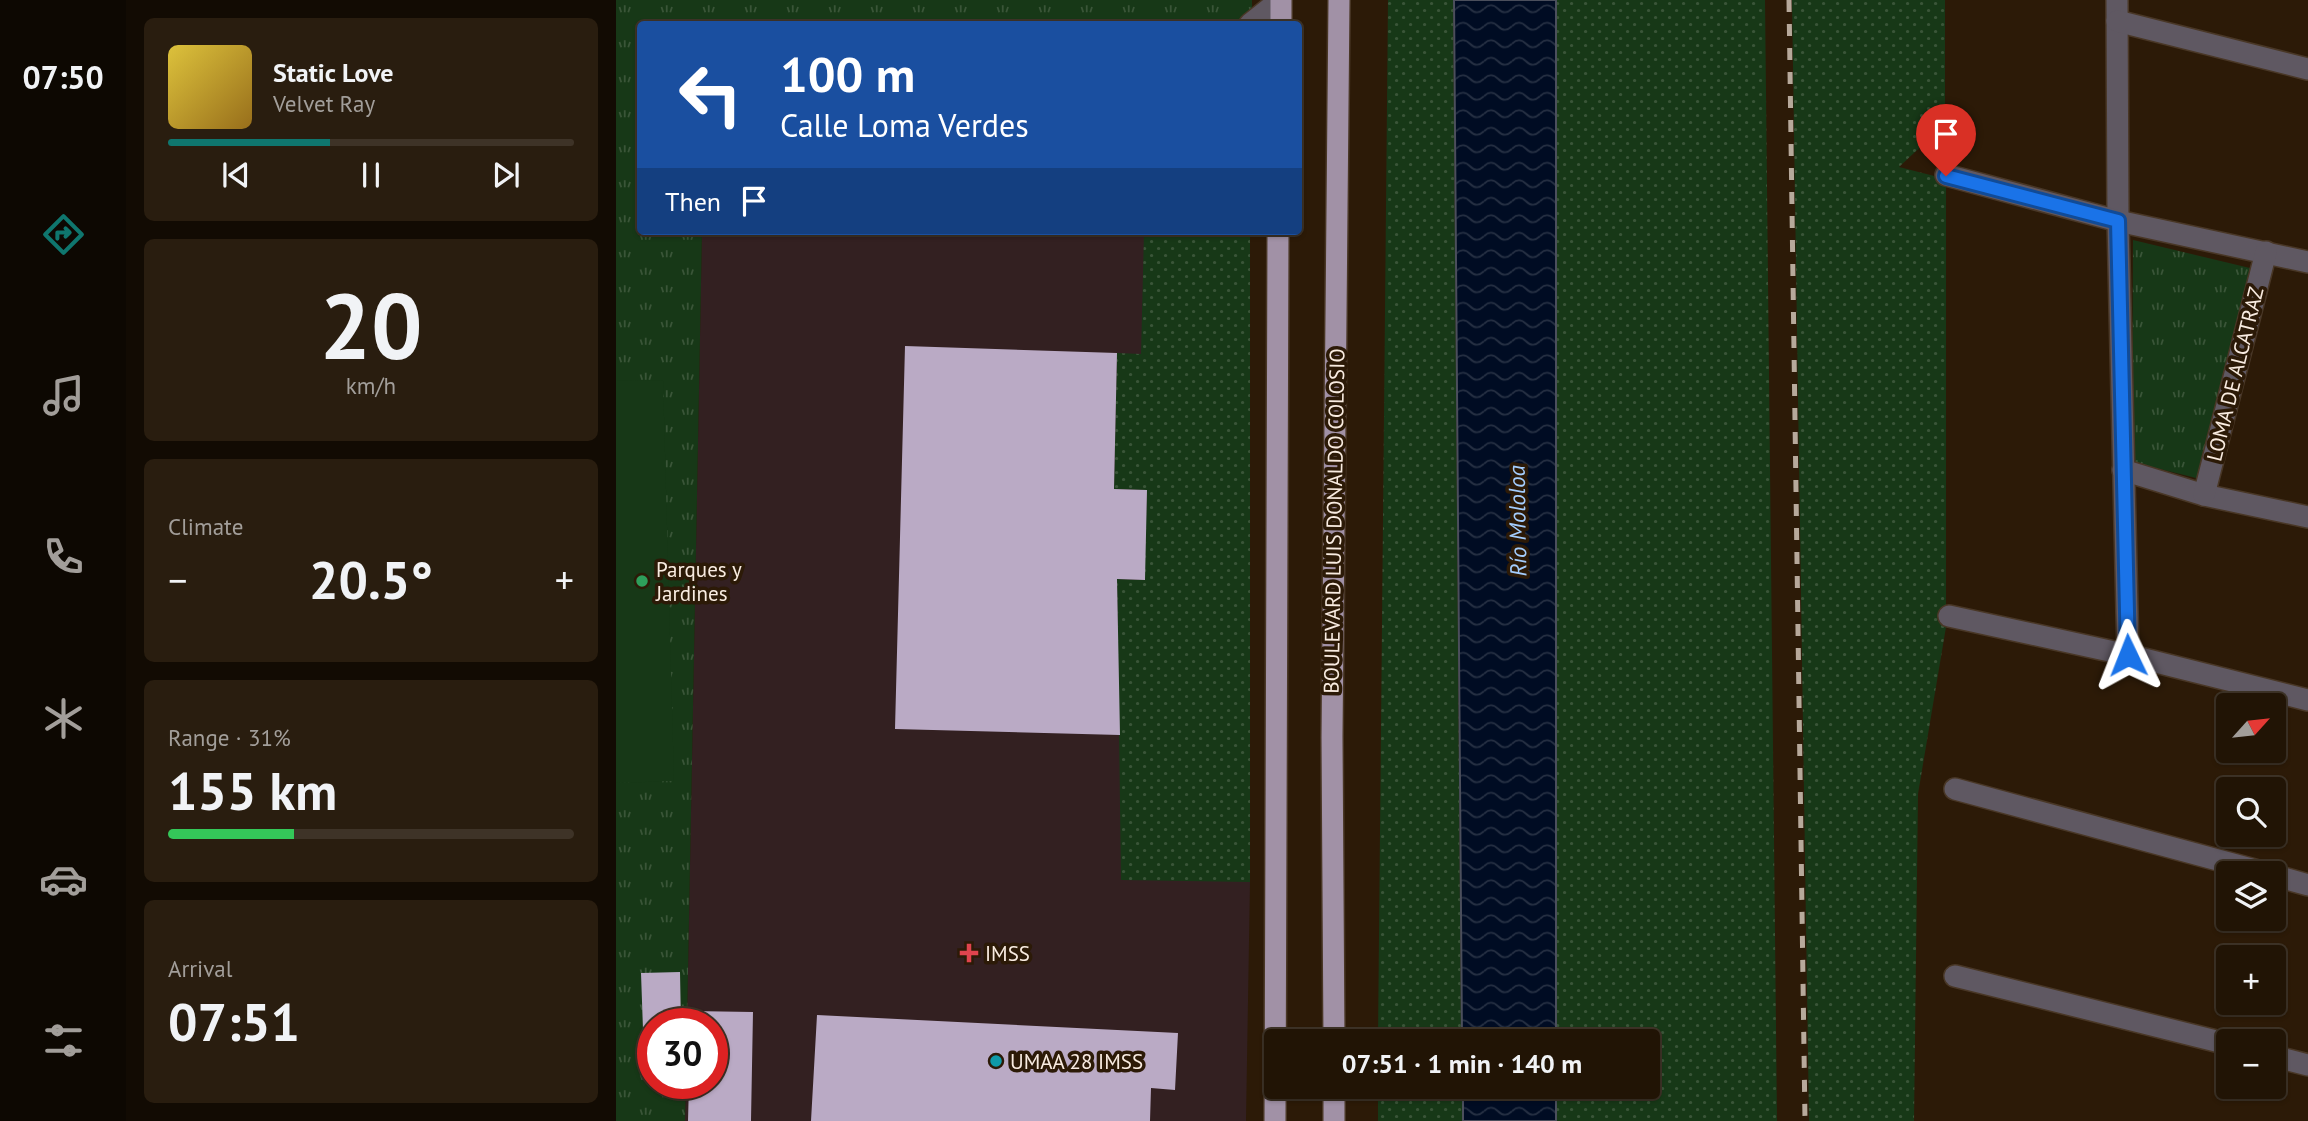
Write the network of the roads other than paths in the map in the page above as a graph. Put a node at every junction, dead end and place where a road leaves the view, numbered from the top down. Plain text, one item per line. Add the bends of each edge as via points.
1 (1281, 0) edge
2 (1339, 0) edge
3 (2117, 11) edge
4 (1254, 21) edge
5 (1281, 21) edge
6 (2308, 69) edge
7 (1946, 176) dead end
8 (2118, 221) junction
9 (1278, 235) edge
10 (2266, 252) junction
11 (2308, 262) edge
12 (2123, 470) junction
13 (2204, 495) junction
14 (2308, 517) edge
15 (1949, 616) dead end
16 (2128, 655) junction
17 (2308, 700) edge
18 (1955, 789) dead end
19 (2222, 861) edge
20 (2286, 879) edge
21 (2308, 885) edge
22 (1955, 976) dead end
23 (1334, 1029) edge
24 (2216, 1041) edge
25 (2286, 1059) edge
26 (2308, 1065) edge
27 (1334, 1099) edge
28 (1275, 1121) edge
29 (1334, 1121) edge

1 - 4 street
1 - 5 main road
2 - 23 main road, BOULEVARD LUIS DONALDO COLOSIO
3 - 6 street
3 - 8 street
7 - 8 street
8 - 10 street
8 - 12 street
9 - 28 main road
10 - 11 street
10 - 13 street, LOMA DE ALCATRAZ
12 - 13 street
12 - 16 street
13 - 14 street
15 - 16 street
16 - 17 street
18 - 19 street
20 - 21 street
22 - 24 street
25 - 26 street
27 - 29 main road

